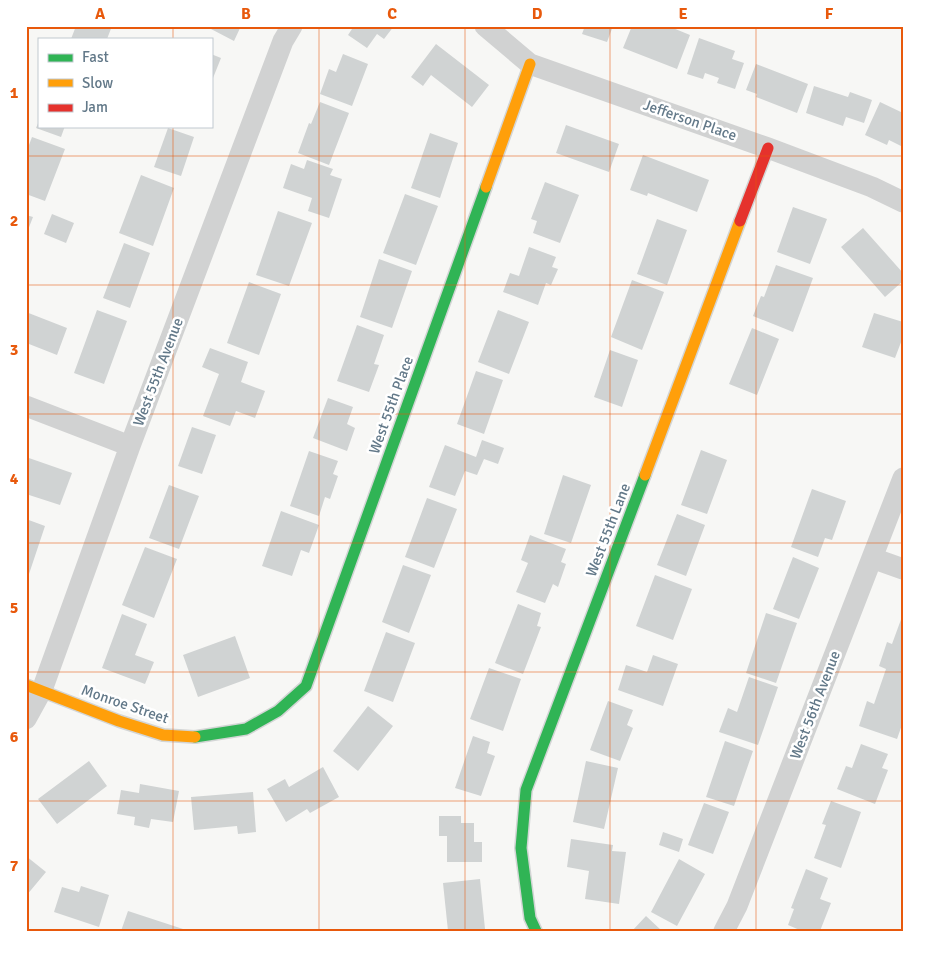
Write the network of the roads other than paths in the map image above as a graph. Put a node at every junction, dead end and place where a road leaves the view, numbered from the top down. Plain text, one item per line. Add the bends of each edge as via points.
1 (292, 26) edge
2 (485, 26) edge
3 (530, 64) junction
4 (768, 148) junction
5 (903, 202) edge
6 (26, 406) edge
7 (130, 446) junction
8 (903, 478) edge
9 (872, 558) junction
10 (903, 569) edge
11 (34, 687) edge
12 (26, 719) edge
13 (246, 729) joint
14 (536, 931) edge
15 (724, 931) edge

1 - 7 street, West 55th Avenue via 283,40
2 - 3 street, Jefferson Place
3 - 4 street, Jefferson Place
3 - 13 street, West 55th Place via 306,686 278,711
4 - 5 street, Jefferson Place via 872,186
4 - 14 street, West 55th Lane via 526,790 521,848 530,918
6 - 7 street
7 - 11 street, West 55th Avenue
8 - 9 street, West 56th Avenue
9 - 10 street
9 - 15 street, West 56th Avenue via 737,906
11 - 12 street, West 55th Avenue
11 - 13 street, Monroe Street via 163,735 201,737

